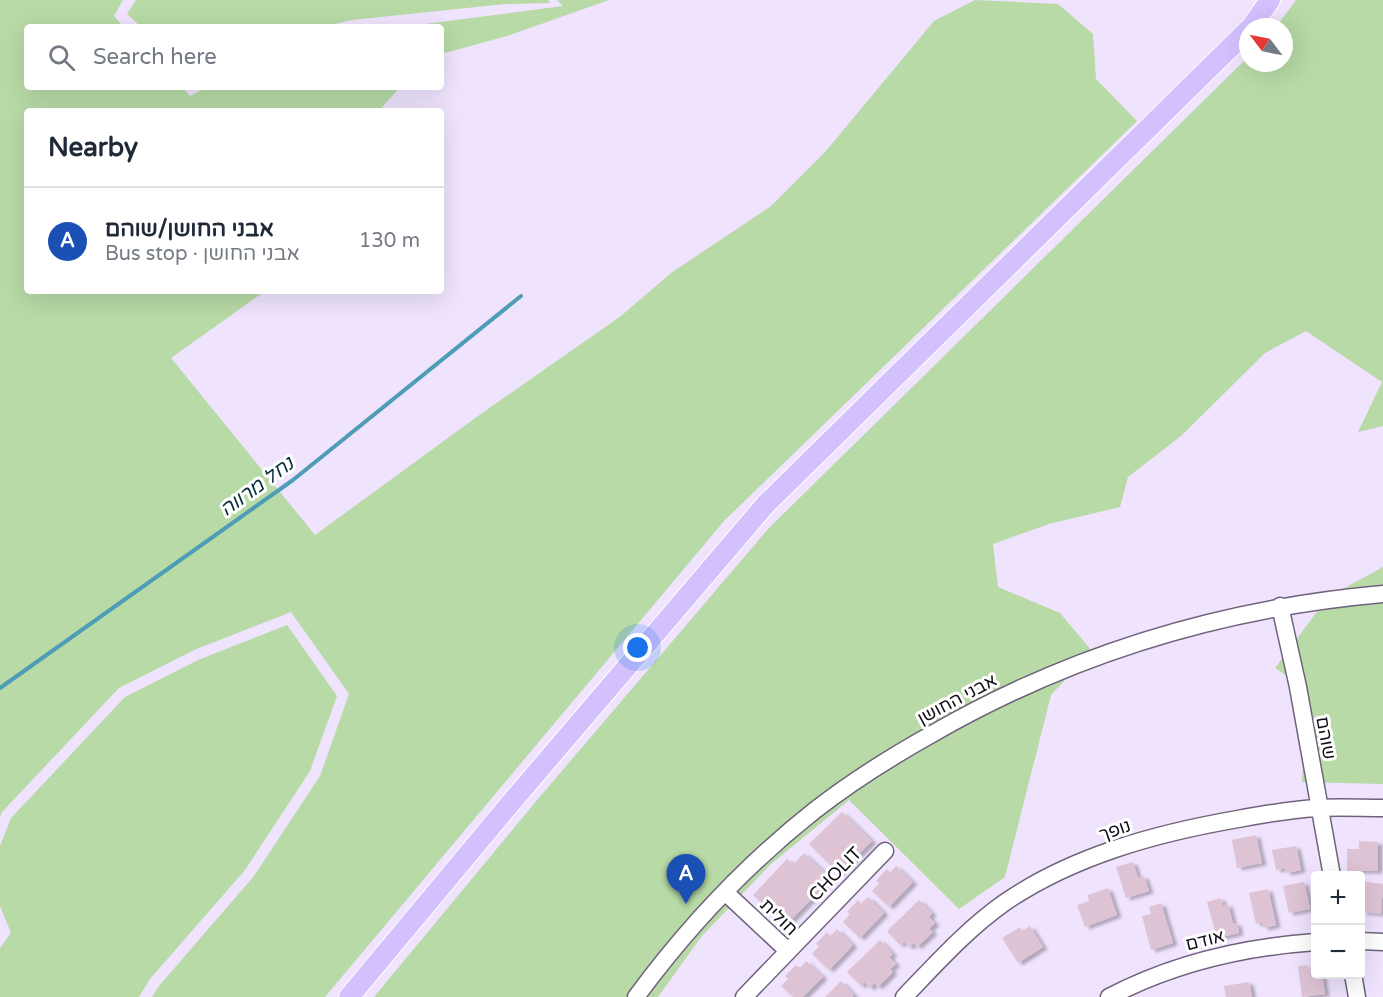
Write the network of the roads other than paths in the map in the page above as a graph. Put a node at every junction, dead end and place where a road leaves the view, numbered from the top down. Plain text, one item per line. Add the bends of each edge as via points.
1 (1270, 0) edge
2 (1258, 18) edge
3 (1239, 40) edge
4 (1383, 594) edge
5 (1280, 606) junction
6 (1319, 808) junction
7 (1383, 808) edge
8 (885, 850) dead end
9 (1331, 871) edge
10 (725, 892) junction
11 (1365, 941) edge
12 (1311, 942) edge
13 (1383, 942) edge
14 (788, 951) junction
15 (1354, 979) edge
16 (349, 997) edge
17 (636, 997) edge
18 (744, 997) edge
19 (904, 997) edge
20 (1109, 997) edge
21 (1358, 997) edge

1 - 2 main road
3 - 16 main road via 766,504
4 - 5 street, אבני החושן
5 - 6 street, שוהם
5 - 10 street, אבני החושן via 1221,618 1109,651 1046,676 956,720 838,792 791,829
6 - 7 street, נופך
6 - 9 street, שוהם
6 - 19 street, נופך via 1250,816 1156,837 1052,875 977,923
8 - 14 street, CHOLIT
10 - 14 street, חולית
10 - 17 street, אבני החושן
11 - 13 street
12 - 20 street, אודם via 1263,947 1203,960 1163,972
14 - 18 street, חולית
15 - 21 street

